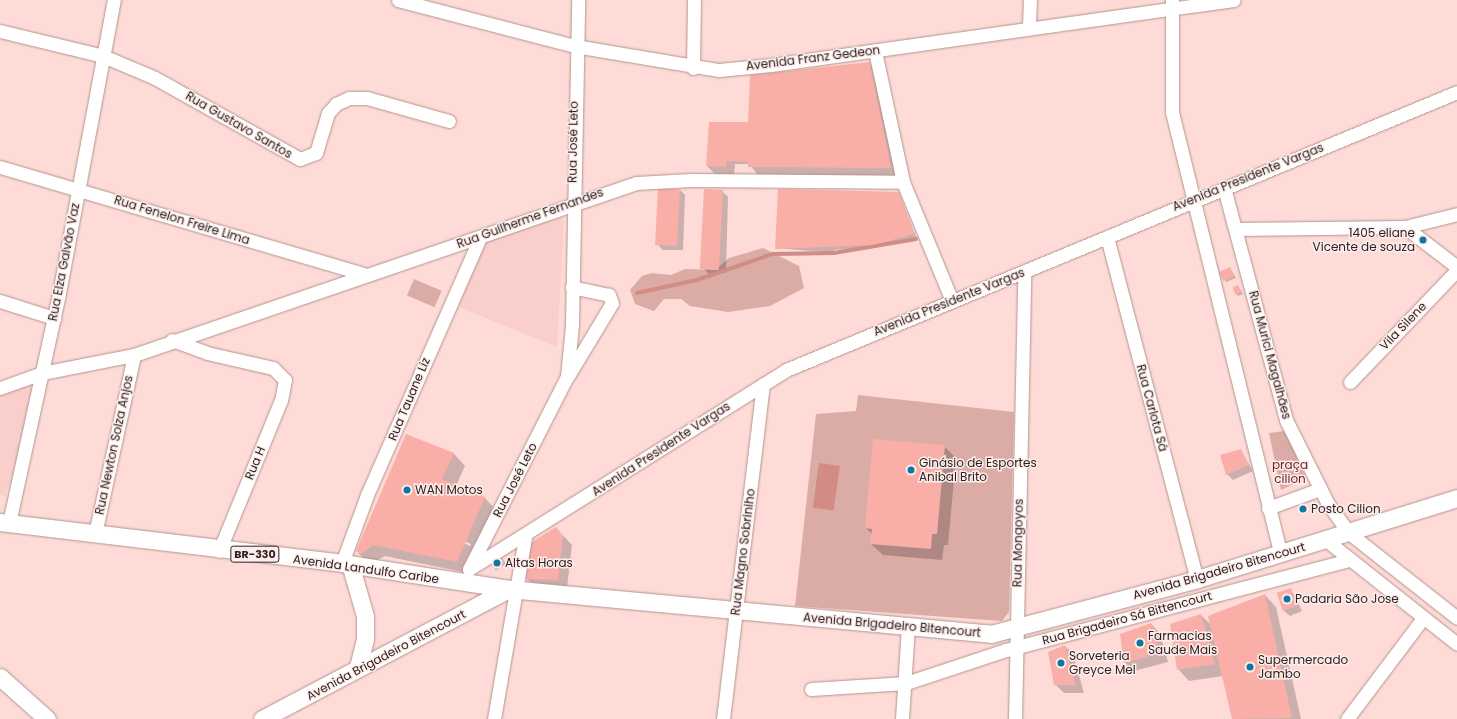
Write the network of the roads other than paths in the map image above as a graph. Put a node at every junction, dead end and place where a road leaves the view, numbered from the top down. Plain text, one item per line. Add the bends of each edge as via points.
1 (114, 0) edge
2 (398, 0) edge
3 (578, 0) edge
4 (694, 0) edge
5 (1030, 0) edge
6 (1233, 0) edge
7 (429, 4) edge
8 (1172, 5) edge
9 (1030, 26) junction
10 (0, 31) edge
11 (575, 46) junction
12 (876, 50) junction
13 (103, 56) junction
14 (693, 68) junction
15 (1457, 92) edge
16 (449, 121) dead end
17 (0, 167) edge
18 (903, 182) junction
19 (1224, 188) junction
20 (78, 189) junction
21 (1195, 198) junction
22 (572, 204) junction
23 (1457, 214) edge
24 (1404, 228) junction
25 (1236, 229) junction
26 (1107, 237) junction
27 (480, 238) junction
28 (1457, 269) edge
29 (1024, 271) junction
30 (363, 274) junction
31 (572, 287) junction
32 (0, 301) edge
33 (952, 301) junction
34 (54, 318) junction
35 (172, 340) junction
36 (134, 355) junction
37 (42, 373) junction
38 (567, 377) junction
39 (1350, 382) dead end
40 (763, 384) junction
41 (0, 388) edge
42 (1320, 489) junction
43 (1457, 498) edge
44 (1268, 508) junction
45 (5, 523) edge
46 (1349, 533) junction
47 (95, 534) junction
48 (525, 538) junction
49 (1326, 540) junction
50 (219, 551) junction
51 (1280, 553) junction
52 (1350, 560) junction
53 (346, 563) junction
54 (465, 576) junction
55 (1197, 579) junction
56 (513, 590) junction
57 (736, 610) junction
58 (1454, 616) edge
59 (1423, 618) junction
60 (908, 627) junction
61 (1016, 628) junction
62 (1439, 630) junction
63 (1457, 644) edge
64 (1015, 648) junction
65 (358, 668) junction
66 (0, 677) edge
67 (906, 683) junction
68 (810, 689) dead end
69 (47, 719) edge
70 (262, 719) edge
71 (494, 719) edge
72 (723, 719) edge
73 (902, 719) edge
74 (1015, 719) edge
75 (1348, 719) edge

1 - 13 street, Rua Elza Galvão Vaz
2 - 7 street, Avenida Franz Gedeon
3 - 11 street, Rua José Leto
4 - 14 street
5 - 9 street
6 - 8 street, Avenida Franz Gedeon
7 - 11 street, Avenida Franz Gedeon
8 - 9 street, Avenida Franz Gedeon
8 - 21 street via 1172,104
9 - 12 street, Avenida Franz Gedeon
10 - 13 street, Rua Gustavo Santos
11 - 14 street, Avenida Franz Gedeon
11 - 22 street, Rua José Leto
12 - 14 street, Avenida Franz Gedeon via 771,65
12 - 18 street
13 - 16 street, Rua Gustavo Santos via 178,89 300,159 316,153 328,113 336,104 349,98 367,98
13 - 20 street, Rua Elza Galvão Vaz
15 - 19 street, Avenida Presidente Vargas
17 - 20 street, Rua Fenelon Freire Lima
18 - 22 street, Rua Guilherme Fernandes via 691,180 636,183
18 - 33 street
19 - 21 street, Avenida Presidente Vargas
19 - 25 street, Rua Murici Magalhães
20 - 30 street, Rua Fenelon Freire Lima
20 - 34 street, Rua Elza Galvão Vaz
21 - 26 street, Avenida Presidente Vargas
21 - 44 street
22 - 27 street, Rua Guilherme Fernandes
22 - 31 street, Rua José Leto
23 - 24 street
24 - 25 street
24 - 28 street
25 - 42 street, Rua Murici Magalhães via 1286,420
26 - 29 street, Avenida Presidente Vargas
26 - 55 street, Rua Carlota Sá
27 - 30 street, Rua Guilherme Fernandes
27 - 53 street, Rua Tauane Liz via 367,495
28 - 39 street, Vila Silene
29 - 33 street, Avenida Presidente Vargas
29 - 61 street, Rua Mongoyos
30 - 35 street, Rua Guilherme Fernandes
31 - 38 street, Rua José Leto
31 - 38 street, Rua José Leto via 609,295 612,303
32 - 34 street
33 - 40 street, Avenida Presidente Vargas via 810,360
34 - 37 street, Rua Elza Galvão Vaz
35 - 36 street, Rua Guilherme Fernandes
35 - 50 street, Rua H via 207,353 273,368 282,374 285,388 281,400
36 - 37 street, Rua Guilherme Fernandes
36 - 47 street, Rua Newton Solza Anjos
37 - 41 street, Rua Guilherme Fernandes
37 - 45 street, Rua Elza Galvão Vaz
38 - 54 street, Rua José Leto
40 - 48 street, Avenida Presidente Vargas
40 - 57 street, Rua Magno Sobriniho
42 - 44 street
42 - 46 street, Rua Murici Magalhães via 1335,516
43 - 46 main road, Avenida Brigadeiro Bitencourt
44 - 51 street
45 - 47 main road, Avenida Landulfo Caribe / BR-330
46 - 49 main road, Avenida Brigadeiro Bitencourt
46 - 58 street, Rua Murici Magalhães
47 - 50 main road, Avenida Landulfo Caribe / BR-330
48 - 54 street, Avenida Presidente Vargas
48 - 56 street
49 - 51 main road, Avenida Brigadeiro Bitencourt
49 - 52 street
50 - 53 main road, Avenida Landulfo Caribe / BR-330
51 - 55 main road, Avenida Brigadeiro Bitencourt
52 - 59 street
52 - 64 street, Rua Brigadeiro Sá Bittencourt
53 - 54 main road, Avenida Landulfo Caribe / BR-330
53 - 65 main road via 366,616 365,639
54 - 56 main road, Avenida Landulfo Caribe / BR-330
55 - 61 main road, Avenida Brigadeiro Bitencourt
56 - 57 main road, Avenida Brigadeiro Bitencourt
56 - 65 main road, Avenida Brigadeiro Bitencourt
56 - 71 street
57 - 60 main road, Avenida Brigadeiro Bitencourt
57 - 72 street, Rua Magno Sobriniho
58 - 62 street
59 - 62 street
59 - 75 street
60 - 61 main road, Avenida Brigadeiro Bitencourt via 990,634
60 - 67 street
61 - 64 street, Rua Mongoyos
62 - 63 street
64 - 67 street, Rua Brigadeiro Sá Bittencourt
64 - 74 street, Rua Mongoyos
65 - 70 main road, Avenida Brigadeiro Bitencourt
66 - 69 main road
67 - 68 street, Rua Brigadeiro Sá Bittencourt
67 - 73 street

